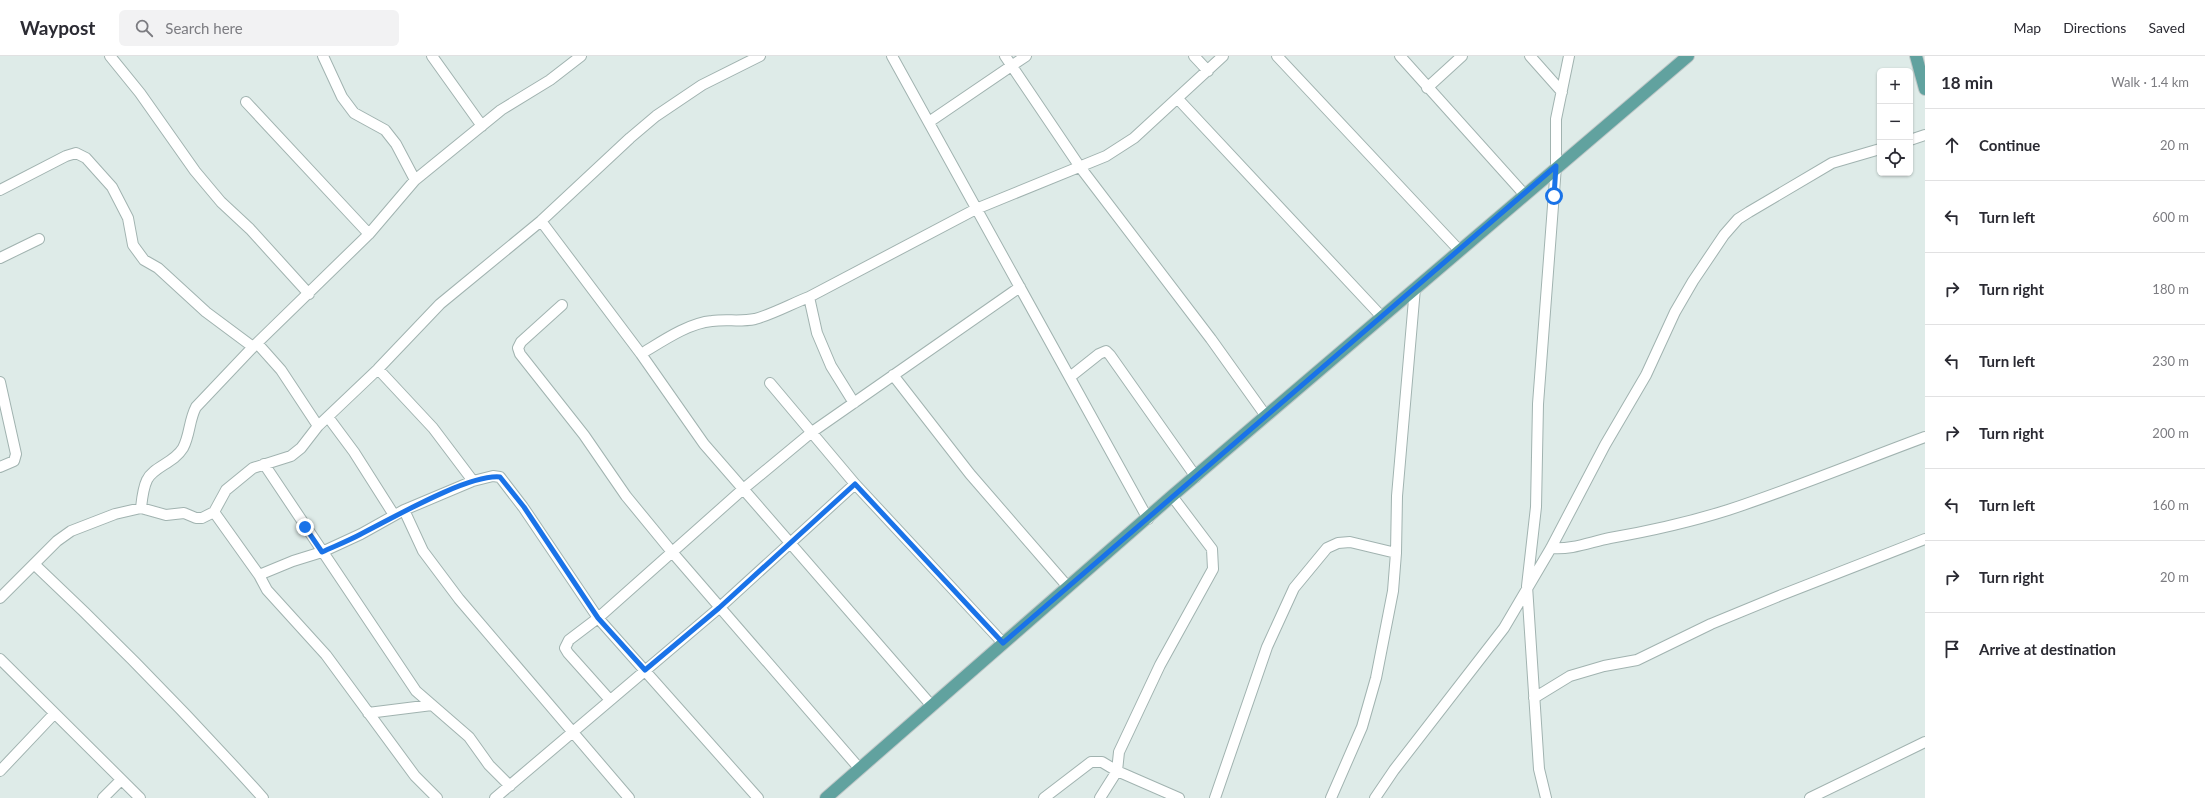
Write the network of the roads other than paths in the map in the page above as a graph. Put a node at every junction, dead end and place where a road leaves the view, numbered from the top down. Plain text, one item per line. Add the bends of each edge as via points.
1 (110, 56) edge
2 (323, 56) edge
3 (432, 56) edge
4 (582, 56) edge
5 (760, 56) edge
6 (892, 56) edge
7 (1005, 56) edge
8 (1026, 56) edge
9 (1194, 56) edge
10 (1223, 56) edge
11 (1277, 56) edge
12 (1400, 56) edge
13 (1462, 56) edge
14 (1530, 56) edge
15 (1569, 56) edge
16 (1688, 56) edge
17 (1916, 56) edge
18 (1012, 66) junction
19 (1208, 71) junction
20 (1924, 83) edge
21 (1427, 88) junction
22 (1562, 92) junction
23 (1178, 99) junction
24 (246, 102) dead end
25 (929, 122) junction
26 (482, 126) junction
27 (1925, 135) edge
28 (1913, 139) edge
29 (1877, 150) edge
30 (1556, 166) junction
31 (1080, 167) junction
32 (415, 180) junction
33 (0, 190) edge
34 (1524, 194) junction
35 (976, 209) junction
36 (541, 221) junction
37 (369, 234) junction
38 (39, 239) dead end
39 (1459, 250) junction
40 (0, 258) edge
41 (1020, 287) junction
42 (1415, 288) junction
43 (309, 294) junction
44 (808, 296) junction
45 (562, 305) dead end
46 (1382, 317) junction
47 (255, 345) junction
48 (641, 354) junction
49 (378, 368) junction
50 (893, 375) junction
51 (1070, 377) junction
52 (0, 382) edge
53 (770, 383) dead end
54 (854, 403) junction
55 (1266, 416) junction
56 (328, 417) junction
57 (318, 426) junction
58 (812, 432) junction
59 (1925, 437) edge
60 (264, 464) junction
61 (0, 467) edge
62 (1196, 477) junction
63 (473, 481) junction
64 (855, 484) junction
65 (742, 490) junction
66 (1172, 496) junction
67 (141, 508) junction
68 (404, 510) junction
69 (214, 512) junction
70 (394, 515) junction
71 (1148, 519) junction
72 (1925, 539) edge
73 (790, 543) junction
74 (1551, 548) junction
75 (322, 552) junction
76 (672, 552) junction
77 (1396, 553) junction
78 (34, 564) junction
79 (260, 576) junction
80 (1528, 586) junction
81 (1068, 587) junction
82 (0, 598) edge
83 (719, 608) junction
84 (598, 618) junction
85 (1003, 643) junction
86 (0, 659) edge
87 (645, 670) junction
88 (1534, 698) junction
89 (610, 700) junction
90 (931, 705) junction
91 (432, 706) junction
92 (368, 713) junction
93 (54, 714) junction
94 (574, 731) junction
95 (1925, 742) edge
96 (859, 768) junction
97 (0, 771) edge
98 (1117, 771) junction
99 (121, 780) junction
100 (504, 794) edge
101 (104, 798) edge
102 (140, 798) edge
103 (263, 798) edge
104 (437, 798) edge
105 (629, 798) edge
106 (758, 798) edge
107 (826, 798) edge
108 (1044, 798) edge
109 (1100, 798) edge
110 (1179, 798) edge
111 (1215, 798) edge
112 (1331, 798) edge
113 (1375, 798) edge
114 (1546, 798) edge
115 (1810, 798) edge

1 - 43 street via 204,181
2 - 32 street via 342,97 354,113 385,130 396,144
3 - 26 street
4 - 26 street via 550,80 500,110
5 - 36 street via 702,85 656,116
6 - 25 street
7 - 18 street
8 - 18 street
9 - 19 street
10 - 19 street
11 - 39 street
12 - 21 street
13 - 21 street
14 - 22 street
15 - 22 street
16 - 30 main road
17 - 20 main road
18 - 25 street
18 - 31 street
19 - 23 street
21 - 34 street
22 - 30 street via 1556,119
23 - 31 street via 1134,138 1106,156
23 - 46 street
24 - 37 street
25 - 35 street
26 - 32 street
27 - 28 street
29 - 74 street via 1832,163 1738,219 1724,234 1675,312 1646,375 1601,452
30 - 34 main road
30 - 80 street via 1538,404 1536,507
31 - 35 street
31 - 55 street via 1211,339
32 - 37 street
33 - 47 street via 66,156 76,153 86,158 112,187 128,218 133,245 144,260 158,268 206,312
34 - 39 main road
35 - 41 street
35 - 44 street
36 - 48 street
36 - 49 street via 440,304
37 - 43 street
38 - 40 street
39 - 42 main road
41 - 50 street
41 - 51 street
42 - 46 main road
42 - 77 street via 1397,496
43 - 47 street
44 - 48 street via 757,318 712,321 696,326 671,336
44 - 54 street via 817,333 831,366
45 - 76 street via 522,342 518,348 520,354 584,435 626,496
46 - 55 main road
47 - 57 street via 281,370
47 - 67 street via 196,407 190,417 184,446 171,462 151,474 147,480
48 - 65 street via 704,444
49 - 56 street
49 - 63 street via 434,428
50 - 54 street
50 - 81 street via 970,474
51 - 62 street via 1099,354 1106,351 1110,354
51 - 71 street
52 - 61 street via 16,454 14,461
53 - 58 street
54 - 58 street
55 - 62 main road
56 - 57 street
56 - 70 street via 354,452
57 - 60 street via 301,448 291,456
58 - 64 street
58 - 65 street
59 - 74 street via 1728,510 1656,530 1605,539 1565,550
60 - 69 street via 237,479 226,490
60 - 75 street
62 - 66 main road
63 - 68 street
63 - 84 street via 494,476 504,481
64 - 73 street
64 - 85 street
65 - 73 street
65 - 76 street
66 - 71 main road
66 - 98 street via 1212,549 1213,569 1160,665 1120,752
67 - 69 street via 166,515 190,514 196,518
67 - 78 street via 115,514 71,531
68 - 70 street
68 - 94 street via 423,551 459,599
69 - 79 street
70 - 75 street
71 - 81 main road
72 - 88 street via 1711,624 1637,660 1570,676
73 - 83 street
73 - 90 street
74 - 80 street
75 - 79 street via 293,561
75 - 91 street via 416,691
76 - 83 street
76 - 84 street
77 - 111 street via 1350,542 1338,543 1327,548 1294,588 1267,647
77 - 112 street via 1393,591 1374,685 1362,727
78 - 82 street
78 - 103 street via 98,624 191,719
79 - 92 street via 267,590 326,655
80 - 88 street
80 - 113 street via 1504,628
81 - 85 main road
83 - 87 street
83 - 96 street
84 - 87 street
84 - 89 street via 568,640 565,648
85 - 90 main road
86 - 93 street
87 - 89 street
87 - 106 street
88 - 114 street via 1539,769
89 - 94 street
90 - 96 main road
91 - 92 street
91 - 100 street via 469,737 489,765
92 - 104 street via 415,776
93 - 97 street
93 - 99 street
94 - 100 street
94 - 105 street
95 - 115 street
96 - 107 main road
98 - 108 street via 1102,762 1091,762
98 - 109 street
98 - 110 street
99 - 101 street
99 - 102 street

